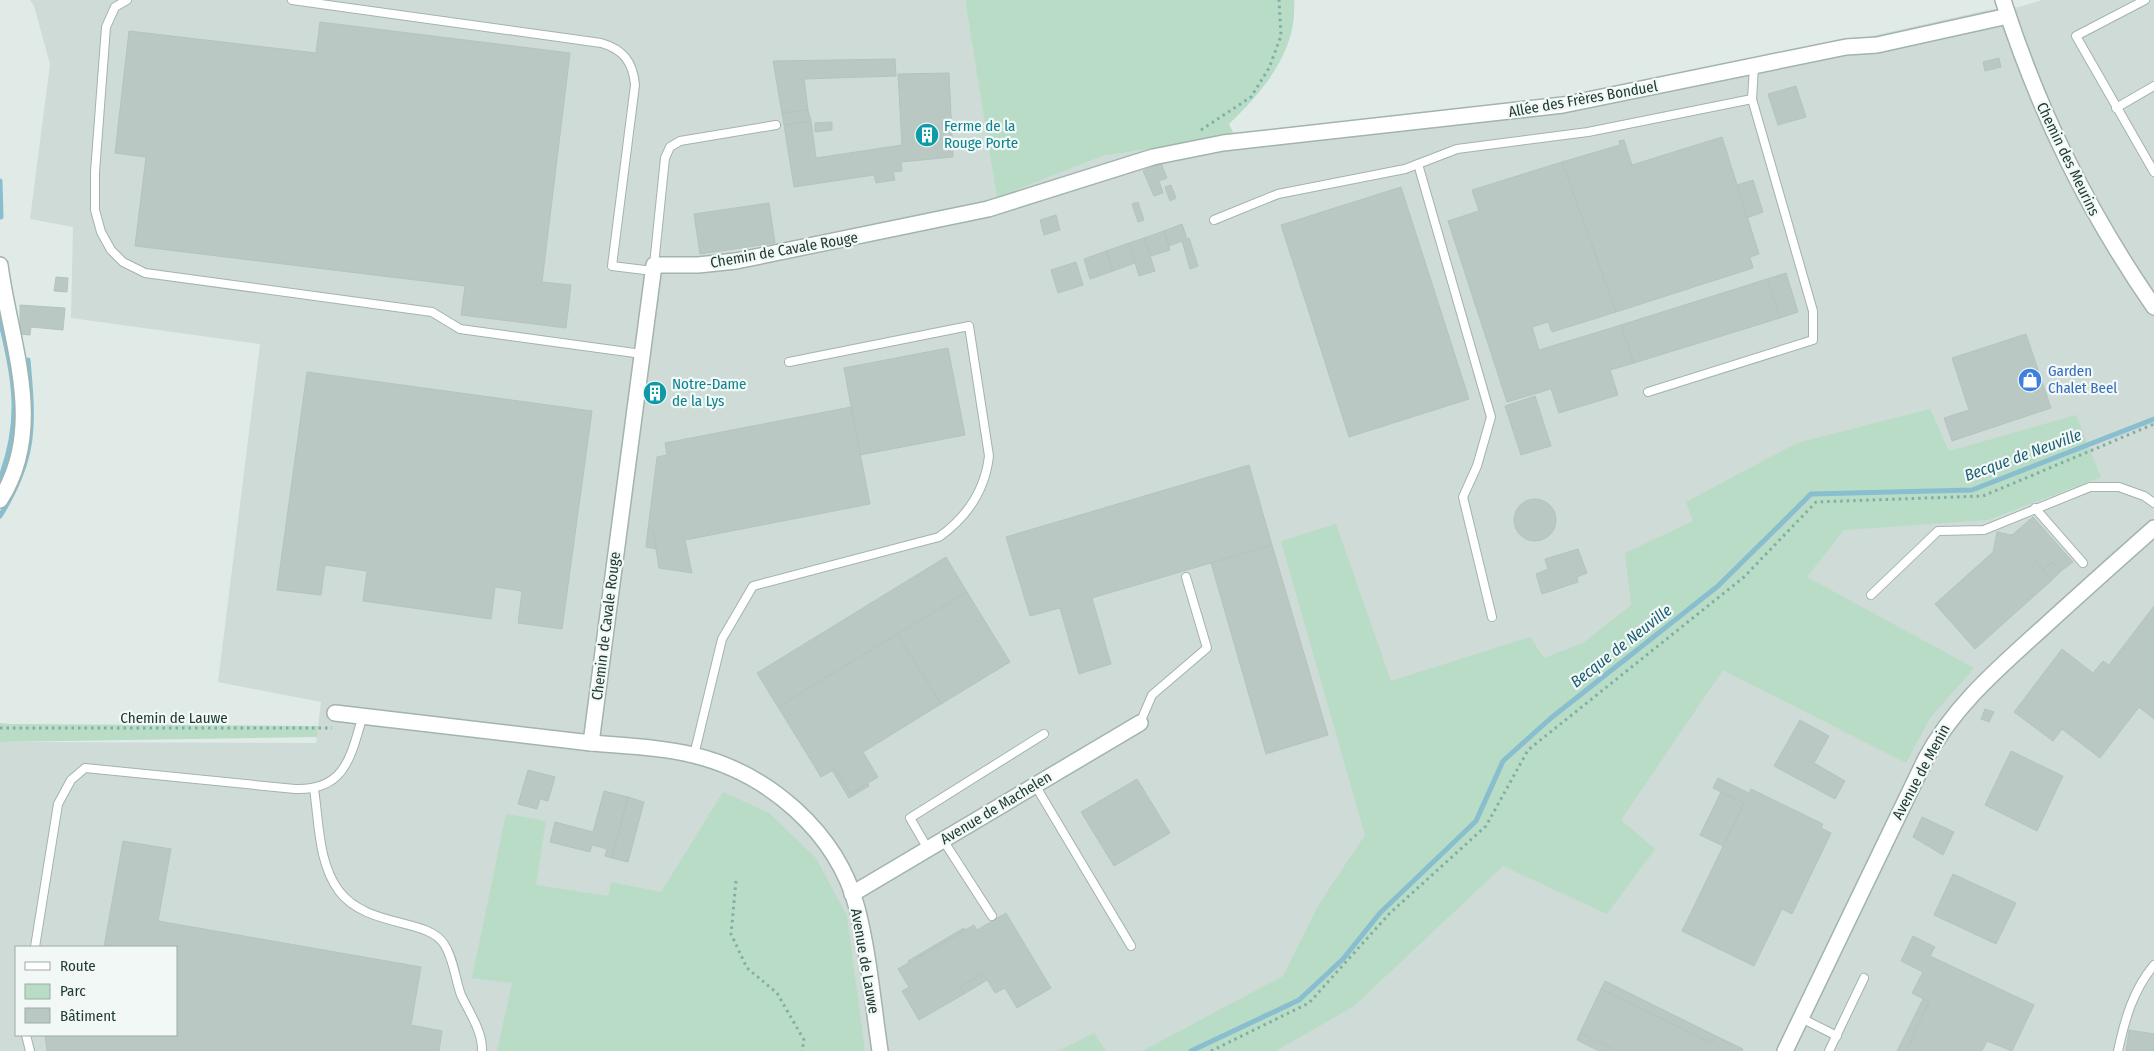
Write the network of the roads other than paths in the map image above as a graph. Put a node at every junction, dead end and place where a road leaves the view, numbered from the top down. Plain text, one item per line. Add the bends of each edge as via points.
1 (127, 0) edge
2 (292, 0) edge
3 (2003, 0) edge
4 (2145, 0) edge
5 (2008, 16) junction
6 (1754, 67) junction
7 (2154, 86) edge
8 (1752, 99) junction
9 (2116, 108) junction
10 (776, 125) dead end
11 (1153, 158) joint
12 (1418, 164) junction
13 (2154, 172) edge
14 (1214, 220) dead end
15 (0, 264) edge
16 (653, 268) junction
17 (2154, 307) edge
18 (642, 354) junction
19 (790, 362) dead end
20 (1648, 392) dead end
21 (0, 500) edge
22 (2154, 503) edge
23 (2035, 508) junction
24 (2154, 528) edge
25 (2083, 563) dead end
26 (1186, 577) dead end
27 (1871, 595) dead end
28 (1492, 617) dead end
29 (335, 713) road end
30 (363, 715) junction
31 (1140, 723) joint
32 (1044, 734) dead end
33 (591, 742) junction
34 (694, 755) junction
35 (1035, 785) junction
36 (314, 789) junction
37 (943, 840) junction
38 (928, 849) junction
39 (852, 894) junction
40 (992, 916) dead end
41 (34, 946) edge
42 (1131, 946) dead end
43 (2154, 965) edge
44 (1864, 978) dead end
45 (1800, 1018) junction
46 (26, 1036) edge
47 (1837, 1036) junction
48 (30, 1051) edge
49 (482, 1051) edge
50 (880, 1051) edge
51 (1784, 1051) edge
52 (1829, 1051) edge
53 (2118, 1051) edge

1 - 18 lane via 116,8 106,27 95,191 95,210 101,232 111,250 123,262 146,273 432,312 460,329
2 - 16 lane via 601,43 623,54 634,71 635,85 612,266
3 - 5 street, Chemin des Meurins
4 - 9 lane via 2076,36
5 - 6 street, Allée des Frères Bonduel via 1878,45 1846,47
5 - 17 street, Chemin des Meurins via 2041,106 2071,170 2102,226
6 - 8 lane
6 - 11 street, Allée des Frères Bonduel via 1563,105 1223,143
7 - 9 lane
8 - 12 lane via 1588,132 1457,149
8 - 20 lane via 1813,311 1813,340
9 - 13 lane
10 - 16 lane via 680,141 670,147 665,158
11 - 16 street, Chemin de Cavale Rouge via 1022,201 971,213 736,261
12 - 14 lane via 1278,194
12 - 28 lane via 1491,417 1477,466 1463,498
15 - 21 street via 20,363 24,412 18,462
16 - 18 street, Chemin de Cavale Rouge
18 - 33 street, Chemin de Cavale Rouge
19 - 34 lane via 969,326 989,456 987,471 970,508 939,537 753,586 722,639
22 - 23 lane via 2119,487 2090,487
23 - 25 lane
23 - 27 lane via 1984,530 1938,532
24 - 45 street, Avenue de Menin via 2000,666 1951,717 1925,760
26 - 31 lane via 1207,648 1152,695
29 - 30 street
30 - 33 street
30 - 36 lane via 346,766 329,784
31 - 35 street, Avenue de Machelen
32 - 38 lane via 910,818
33 - 34 street, Avenue de Lauwe
34 - 39 street, Avenue de Lauwe via 756,781 796,810 831,852
35 - 37 street, Avenue de Machelen
35 - 42 lane
36 - 41 lane via 296,790 84,768 71,780 58,804
36 - 49 lane via 331,879 340,893 363,912 428,931 440,940 447,950 480,1037
37 - 38 street, Avenue de Machelen
37 - 40 lane
38 - 39 street, Avenue de Machelen
39 - 50 street, Avenue de Lauwe via 860,923
43 - 53 lane via 2136,990
44 - 47 lane
45 - 47 lane
45 - 51 street, Avenue de Menin
46 - 48 lane
47 - 52 lane

